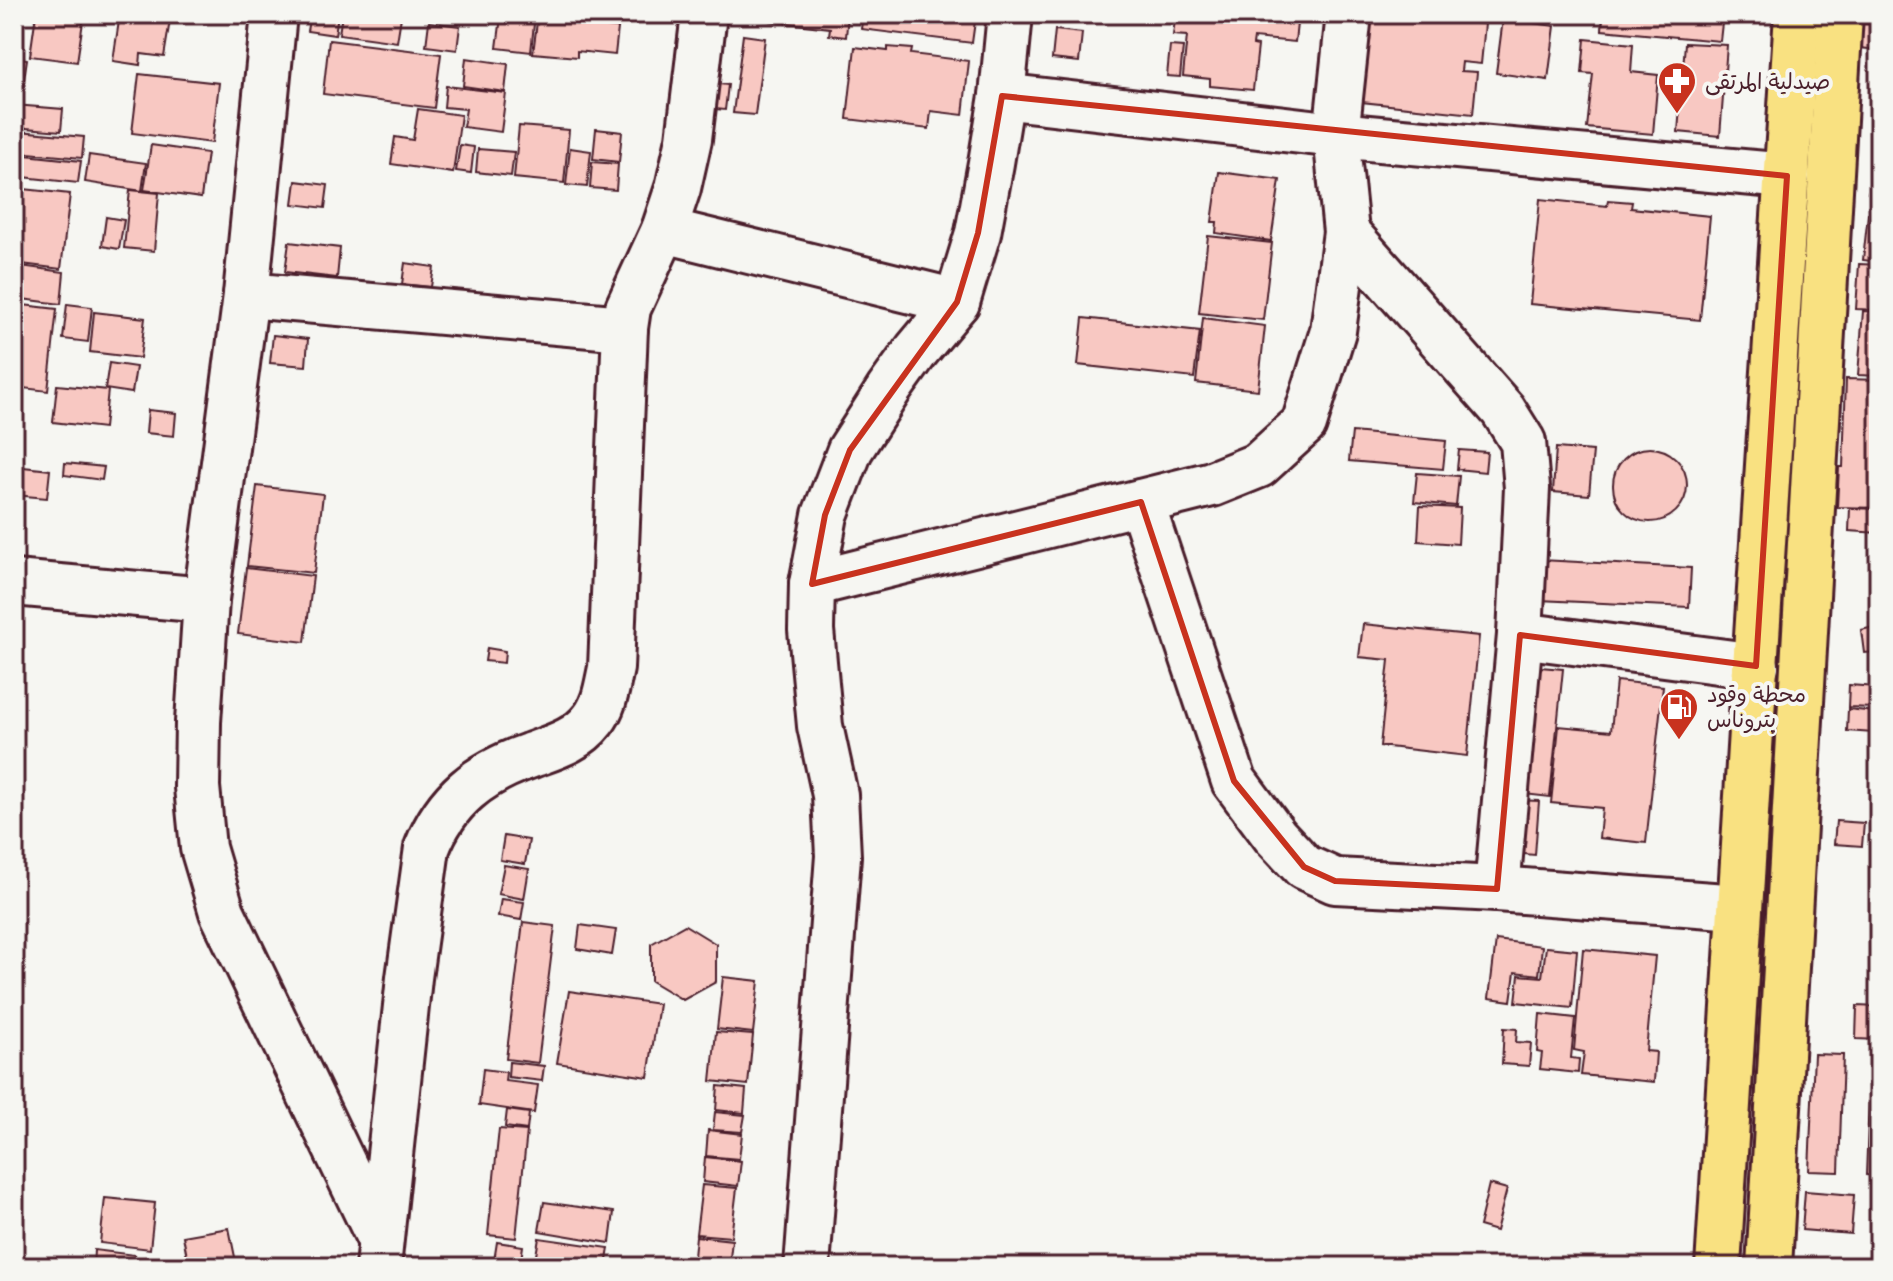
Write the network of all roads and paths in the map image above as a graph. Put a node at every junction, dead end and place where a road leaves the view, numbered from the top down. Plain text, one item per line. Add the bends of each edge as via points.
1 (274, 14) edge
2 (704, 14) edge
3 (1010, 14) edge
4 (1349, 14) edge
5 (1797, 14) edge
6 (1840, 14) edge
7 (1002, 96) junction
8 (1336, 135) junction
9 (1787, 176) junction
10 (664, 230) junction
11 (1346, 232) junction
12 (246, 295) junction
13 (957, 302) junction
14 (625, 328) junction
15 (1141, 502) junction
16 (14, 583) edge
17 (812, 584) junction
18 (206, 600) junction
19 (1520, 635) junction
20 (1756, 666) junction
21 (1750, 763) junction
22 (1797, 766) junction
23 (1497, 889) junction
24 (1739, 907) junction
25 (378, 1252) edge
26 (807, 1267) edge
27 (1718, 1267) edge
28 (1769, 1267) edge

1 - 12 street
2 - 10 street via 689,139
3 - 7 street
4 - 8 street
5 - 9 main road
6 - 22 main road
7 - 8 street
7 - 13 street via 978,233
8 - 9 street
8 - 11 street
9 - 20 main road
10 - 13 street
10 - 14 street via 628,308
11 - 15 street via 1333,331 1304,424 1259,465 1212,484
11 - 19 street via 1503,410 1523,442 1527,488
12 - 14 street
12 - 18 street
13 - 17 street via 917,350 850,450 825,515
14 - 25 street via 612,653 605,697 582,733 466,789 433,833 409,978
15 - 17 street
15 - 23 street via 1234,781 1275,836 1304,867 1335,881
16 - 18 street
17 - 26 street via 812,643 820,726 835,795 838,856
18 - 25 street via 197,787 203,848 222,912
19 - 20 street
19 - 23 street
20 - 21 main road
21 - 22 main road
21 - 24 main road
22 - 28 main road
23 - 24 street
24 - 27 main road

